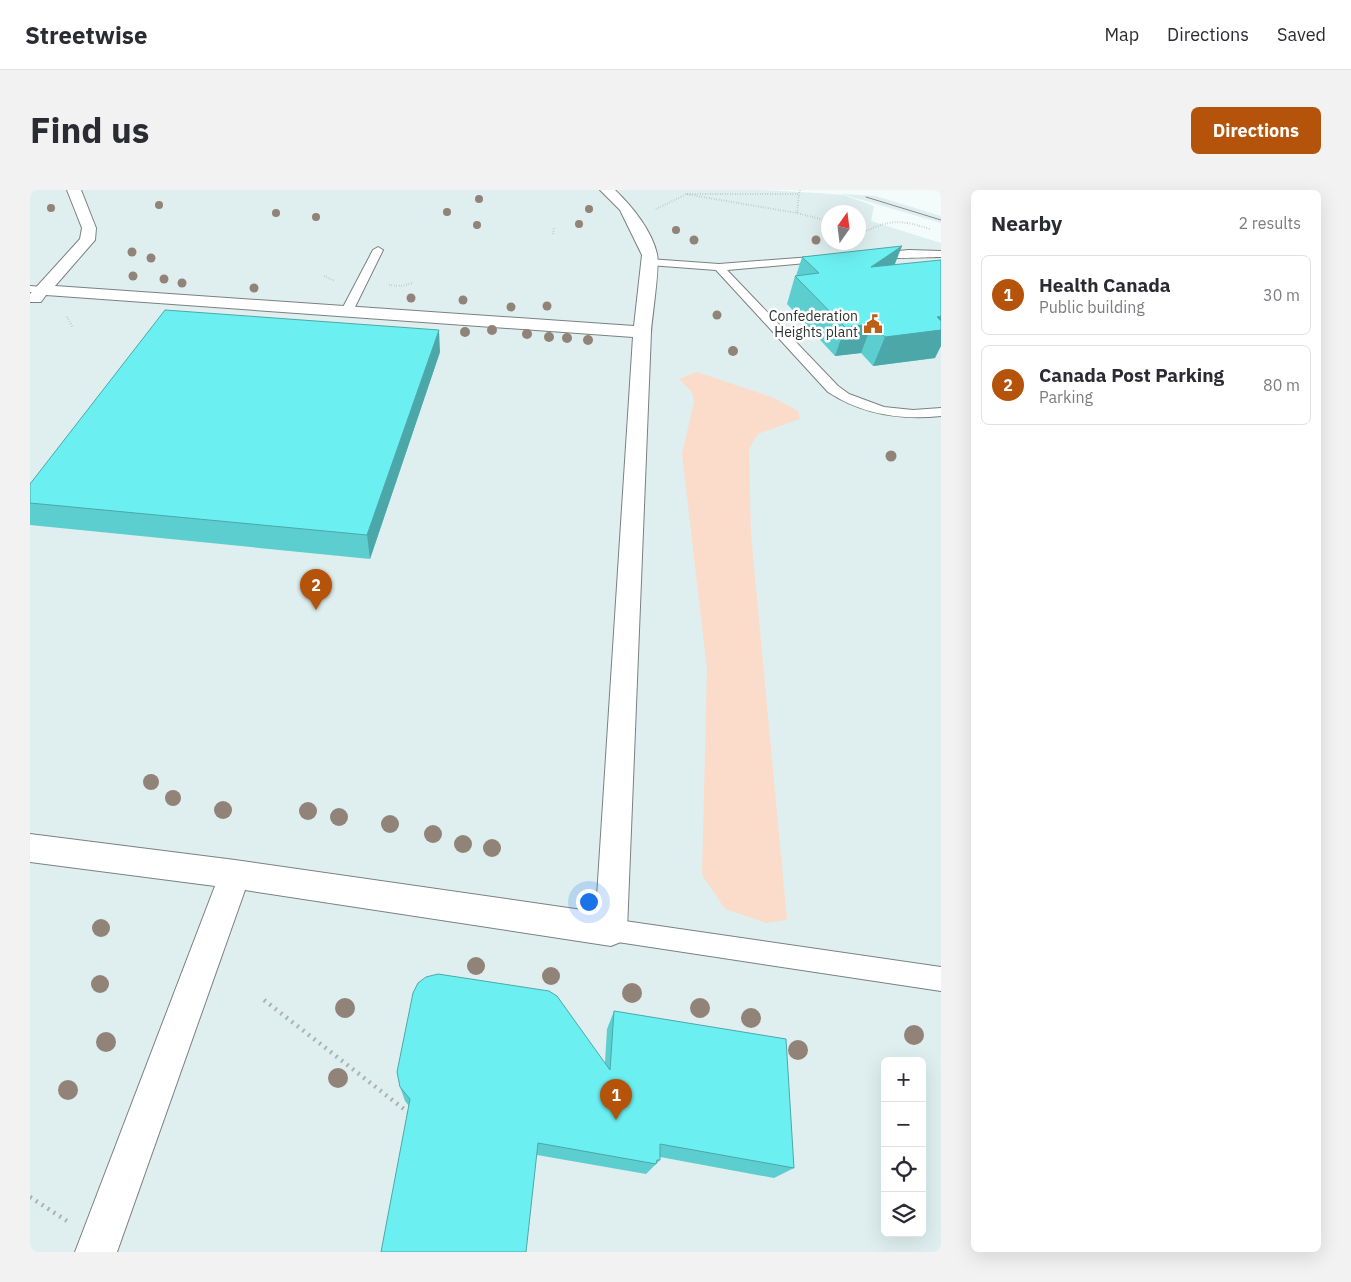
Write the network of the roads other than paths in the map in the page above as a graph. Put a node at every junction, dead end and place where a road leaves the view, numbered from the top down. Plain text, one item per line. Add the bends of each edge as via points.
1 (74, 190) edge
2 (608, 190) edge
3 (383, 251) dead end
4 (941, 254) edge
5 (866, 256) edge
6 (837, 258) edge
7 (649, 262) junction
8 (719, 267) junction
9 (37, 289) edge
10 (30, 303) edge
11 (353, 312) junction
12 (642, 332) junction
13 (941, 412) edge
14 (30, 848) edge
15 (235, 874) junction
16 (611, 930) junction
17 (941, 979) edge
18 (96, 1252) edge

1 - 9 street via 89,228 87,240
2 - 7 street via 636,224 650,255
3 - 11 lane
4 - 5 lane
6 - 8 lane
7 - 8 lane
7 - 12 street
8 - 13 lane via 843,397 861,405 894,412
9 - 10 street
9 - 11 street
11 - 12 street
12 - 16 street
14 - 15 street
15 - 16 street
15 - 18 street
16 - 17 lane

